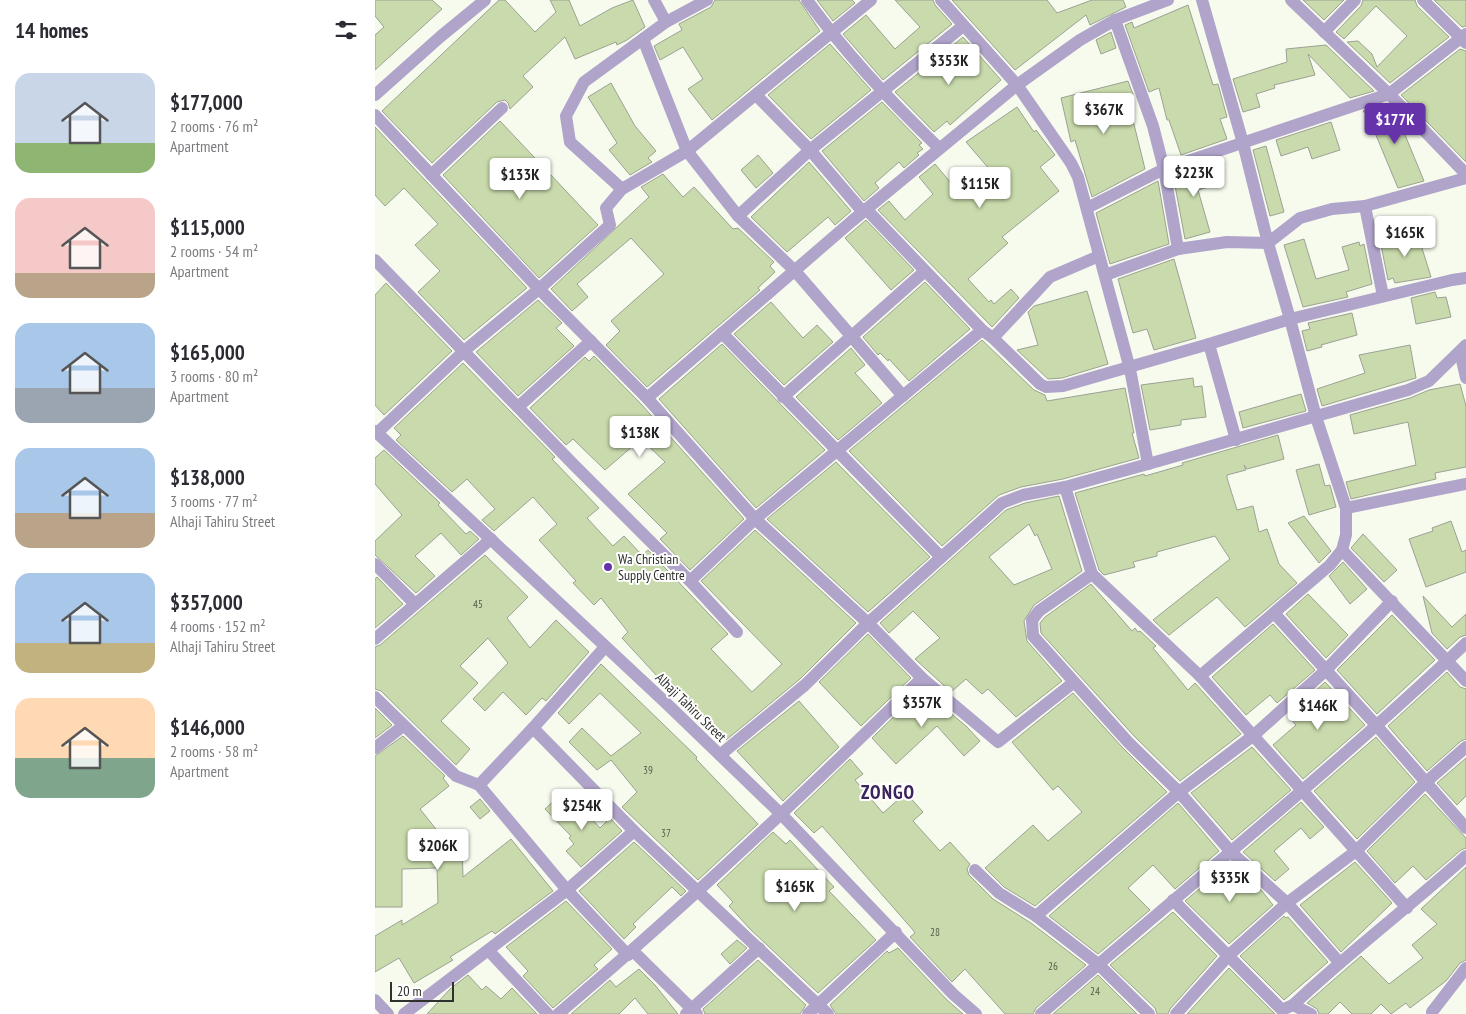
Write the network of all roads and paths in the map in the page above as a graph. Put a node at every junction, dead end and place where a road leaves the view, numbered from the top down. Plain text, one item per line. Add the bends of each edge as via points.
1 (485, 0) edge
2 (654, 0) edge
3 (707, 0) edge
4 (807, 0) edge
5 (871, 0) edge
6 (941, 0) edge
7 (1168, 0) edge
8 (1202, 0) edge
9 (1291, 0) edge
10 (1355, 0) edge
11 (1423, 0) edge
12 (1115, 20) junction
13 (666, 22) junction
14 (963, 26) junction
15 (830, 32) junction
16 (1324, 32) junction
17 (643, 39) junction
18 (1464, 39) edge
19 (1017, 85) junction
20 (881, 92) junction
21 (1389, 94) junction
22 (756, 95) junction
23 (375, 96) edge
24 (502, 108) dead end
25 (375, 115) edge
26 (1243, 144) junction
27 (939, 148) junction
28 (810, 150) junction
29 (687, 151) junction
30 (1165, 169) junction
31 (1466, 174) edge
32 (431, 175) junction
33 (1466, 178) edge
34 (622, 189) junction
35 (1365, 206) junction
36 (1087, 208) junction
37 (865, 210) junction
38 (737, 216) junction
39 (1267, 243) junction
40 (1178, 249) junction
41 (1099, 256) junction
42 (375, 260) edge
43 (795, 271) junction
44 (925, 271) junction
45 (1105, 275) junction
46 (1466, 278) edge
47 (539, 290) junction
48 (1383, 296) junction
49 (1290, 319) junction
50 (982, 330) junction
51 (722, 334) junction
52 (853, 337) junction
53 (993, 338) junction
54 (591, 341) junction
55 (1209, 344) junction
56 (1463, 348) edge
57 (464, 351) junction
58 (1130, 368) junction
59 (1466, 378) edge
60 (903, 396) junction
61 (783, 397) junction
62 (647, 398) junction
63 (518, 407) junction
64 (1316, 417) junction
65 (376, 432) edge
66 (1236, 440) junction
67 (837, 451) junction
68 (1148, 464) junction
69 (1466, 484) edge
70 (1065, 487) junction
71 (1346, 508) junction
72 (755, 519) junction
73 (491, 540) junction
74 (1342, 550) junction
75 (941, 557) junction
76 (375, 564) edge
77 (1092, 574) junction
78 (690, 581) junction
79 (1392, 600) junction
80 (415, 604) junction
81 (1274, 613) junction
82 (868, 623) junction
83 (737, 632) dead end
84 (375, 639) edge
85 (1466, 643) edge
86 (605, 647) junction
87 (1449, 660) junction
88 (1325, 670) junction
89 (1200, 676) junction
90 (922, 678) junction
91 (1466, 681) edge
92 (1073, 683) junction
93 (375, 697) edge
94 (1377, 725) junction
95 (403, 726) junction
96 (533, 728) junction
97 (1254, 735) junction
98 (375, 748) edge
99 (1466, 748) edge
100 (721, 755) junction
101 (1426, 782) junction
102 (479, 785) junction
103 (1303, 791) junction
104 (1179, 792) junction
105 (782, 815) junction
106 (1466, 828) edge
107 (634, 830) junction
108 (1357, 851) junction
109 (1232, 853) junction
110 (1466, 856) edge
111 (975, 870) dead end
112 (567, 890) junction
113 (699, 890) junction
114 (1173, 900) junction
115 (1287, 903) junction
116 (1407, 908) junction
117 (1036, 916) junction
118 (896, 932) junction
119 (759, 948) junction
120 (489, 951) junction
121 (630, 953) junction
122 (1229, 955) junction
123 (1339, 962) junction
124 (1098, 964) junction
125 (1466, 968) edge
126 (375, 1000) edge
127 (819, 1004) junction
128 (1284, 1010) edge
129 (692, 1012) edge
130 (1431, 1013) edge
131 (388, 1014) edge
132 (404, 1014) edge
133 (548, 1014) edge
134 (558, 1014) edge
135 (808, 1014) edge
136 (828, 1014) edge
137 (976, 1014) edge
138 (1041, 1014) edge
139 (1149, 1014) edge
140 (1176, 1014) edge
141 (1311, 1014) edge

1 - 23 street
2 - 13 street
3 - 13 street
4 - 15 street
5 - 15 street
6 - 14 street
7 - 12 street
8 - 26 street
9 - 16 street
10 - 16 street
11 - 18 street
12 - 19 street via 1080,40
12 - 30 street
13 - 17 street
14 - 19 street
14 - 20 street
15 - 20 street
15 - 22 street
16 - 21 street
17 - 29 street
17 - 34 street via 584,82 566,116 570,142
18 - 21 street
19 - 27 street
19 - 36 street via 1071,163
20 - 27 street
20 - 28 street
21 - 26 street
21 - 31 street
22 - 28 street
22 - 29 street
24 - 32 street
25 - 32 street
26 - 30 street
26 - 39 street
27 - 37 street
28 - 37 street
28 - 38 street
29 - 34 street
29 - 38 street
30 - 36 street
30 - 40 street
32 - 47 street
33 - 35 street
34 - 47 street via 606,208 610,225
35 - 39 street via 1332,209 1300,218
35 - 48 street
36 - 41 street
37 - 43 street
37 - 44 street
38 - 43 street
39 - 40 street via 1227,242
39 - 49 street
40 - 45 street
41 - 45 street
41 - 53 street via 1050,277
42 - 57 street
43 - 51 street
43 - 52 street
44 - 50 street
44 - 52 street
45 - 58 street
46 - 48 street
47 - 54 street
47 - 57 street
48 - 49 street
49 - 55 street
49 - 64 street
50 - 53 street
50 - 60 street
51 - 61 street
51 - 62 street
52 - 60 street
52 - 61 street
53 - 58 street via 1046,387 1063,386
54 - 62 street
54 - 63 street
55 - 58 street
55 - 66 street
56 - 59 street
56 - 64 street via 1429,381
57 - 63 street
57 - 65 street
58 - 68 street
60 - 67 street
61 - 67 street
62 - 72 street
63 - 78 street
64 - 66 street
64 - 71 street
65 - 73 street, Alhaji Tahiru Street
66 - 68 street
67 - 72 street
67 - 75 street
68 - 70 street
69 - 71 street
70 - 75 street via 1023,495 1002,503
70 - 77 street
71 - 74 street via 1346,535
72 - 78 street
72 - 82 street
73 - 80 street
73 - 86 street, Alhaji Tahiru Street
74 - 79 street
74 - 81 street via 1330,565
75 - 82 street
76 - 80 street
77 - 89 street
77 - 92 street via 1039,611 1032,620 1033,636
78 - 83 street
79 - 87 street
79 - 88 street
80 - 84 street
81 - 88 street
81 - 89 street
82 - 90 street
82 - 100 street via 805,685
85 - 87 street
86 - 96 street
86 - 100 street, Alhaji Tahiru Street
87 - 91 street
87 - 94 street
88 - 94 street
88 - 97 street
89 - 97 street
90 - 92 street via 999,742
90 - 105 street
92 - 104 street
93 - 95 street
94 - 101 street
94 - 103 street
95 - 98 street
95 - 102 street via 456,776
96 - 102 street
96 - 107 street
97 - 103 street
97 - 104 street
99 - 101 street
100 - 105 street, Alhaji Tahiru Street
101 - 106 street
101 - 108 street
102 - 112 street
103 - 108 street
103 - 109 street
104 - 109 street
104 - 117 street
105 - 113 street
105 - 118 street, Alhaji Tahiru Street
107 - 112 street
107 - 113 street
108 - 115 street
108 - 116 street
109 - 114 street
109 - 115 street
110 - 116 street
111 - 117 street via 999,893
112 - 120 street
112 - 121 street
113 - 119 street
113 - 121 street
114 - 122 street
114 - 124 street
115 - 122 street
115 - 123 street
116 - 123 street
117 - 124 street
118 - 127 street
118 - 137 street, Alhaji Tahiru Street
119 - 127 street
119 - 129 street
120 - 132 street
120 - 133 street
121 - 129 street
121 - 134 street
122 - 128 street
122 - 140 street
123 - 128 street
124 - 138 street
124 - 139 street
125 - 130 street
126 - 131 street
127 - 135 street
127 - 136 street
128 - 141 street

